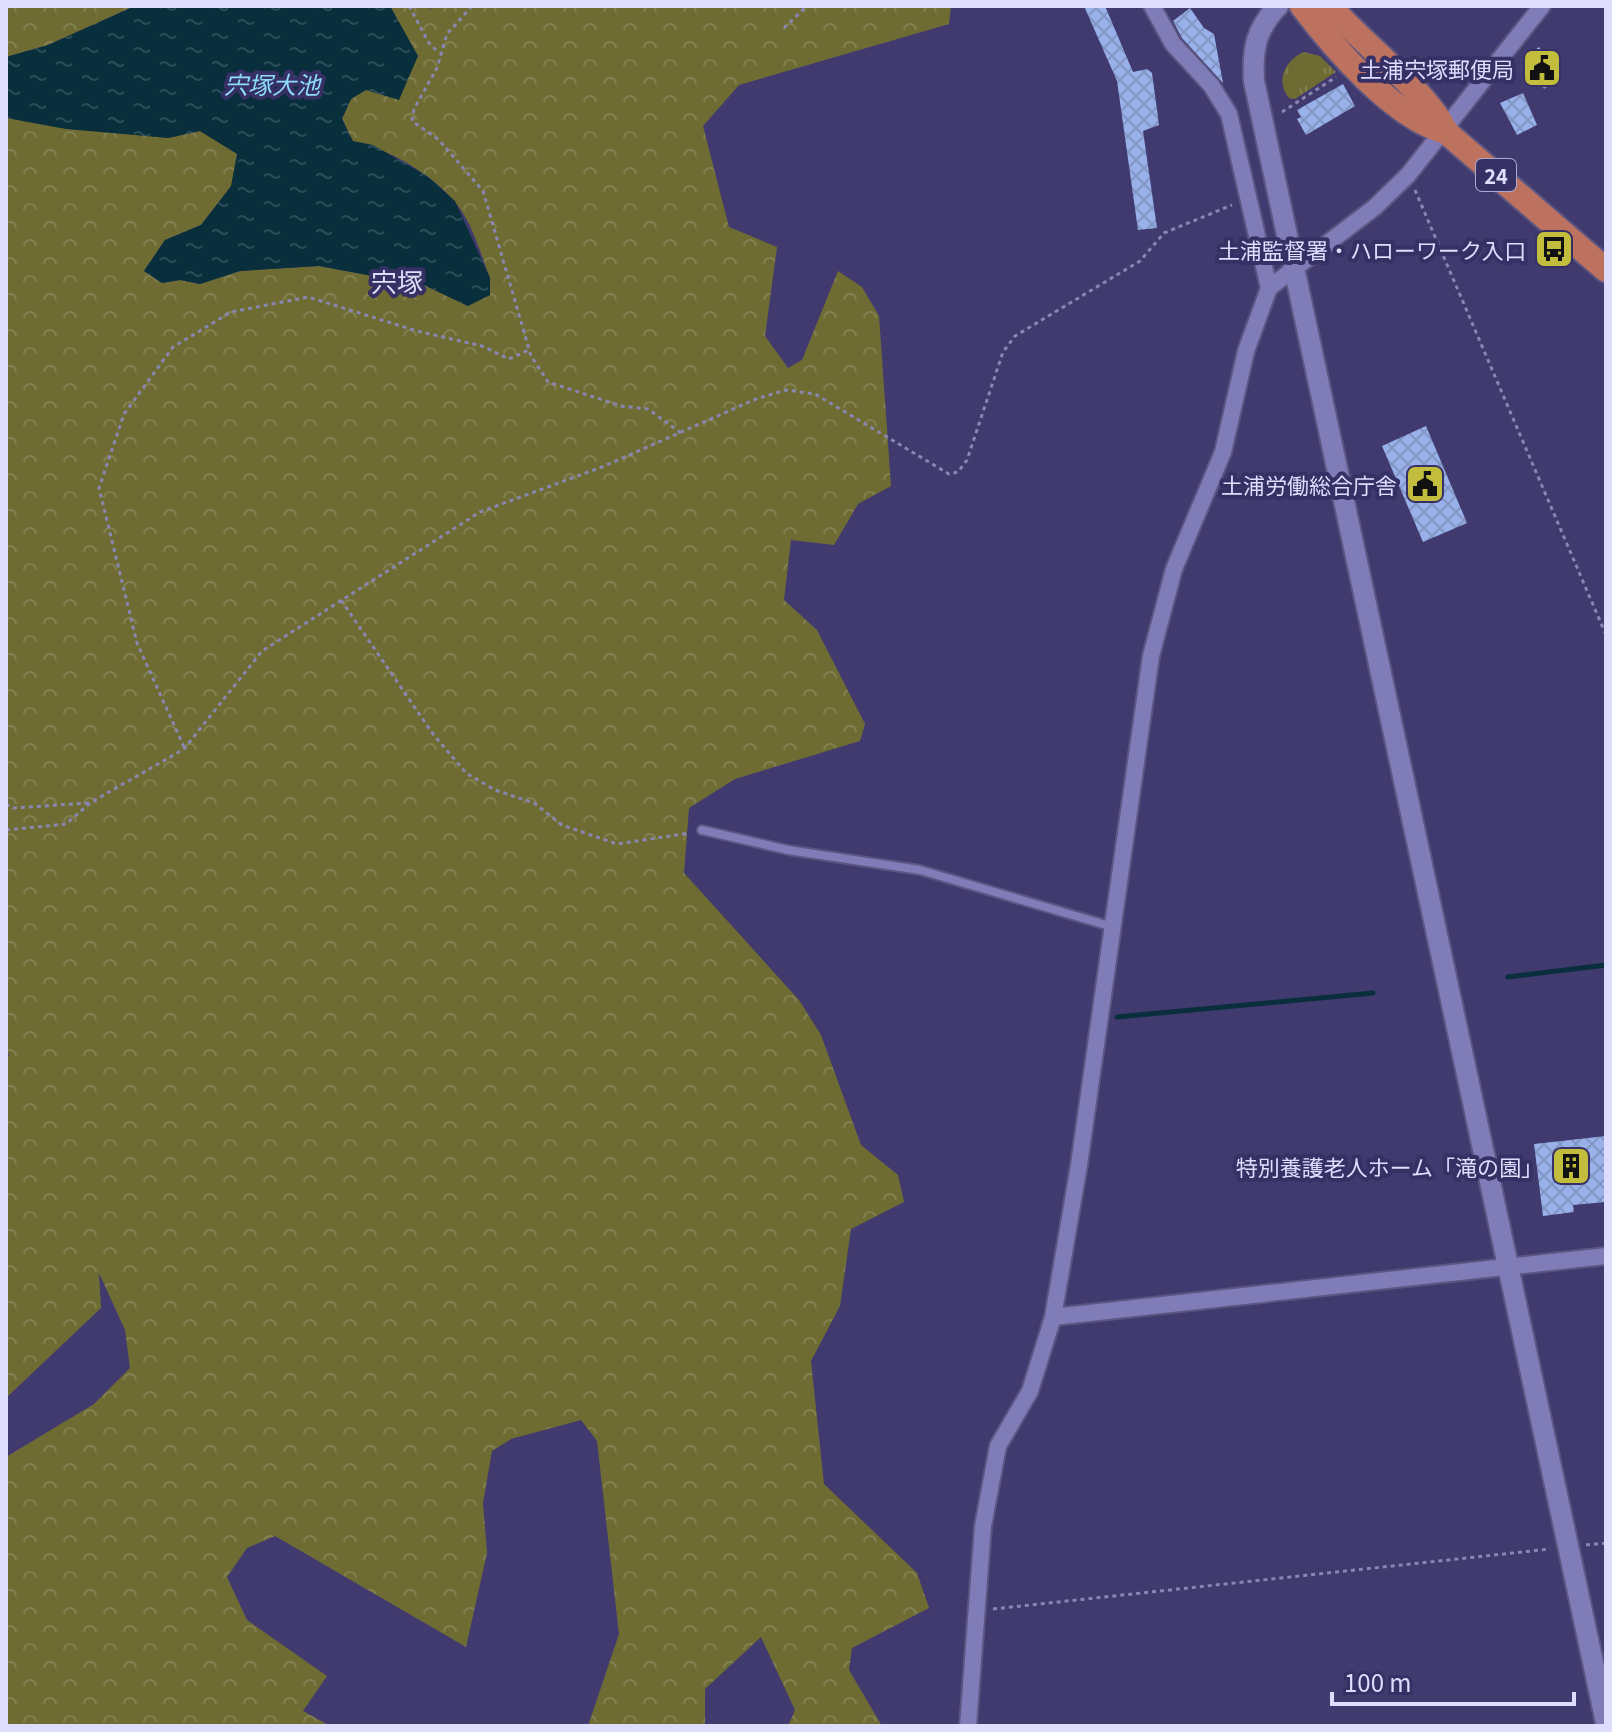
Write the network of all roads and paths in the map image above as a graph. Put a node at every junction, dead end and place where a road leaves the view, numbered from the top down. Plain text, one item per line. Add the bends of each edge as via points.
1 (409, 6) edge
2 (472, 6) edge
3 (807, 6) edge
4 (1152, 6) edge
5 (1278, 6) edge
6 (1302, 6) edge
7 (1330, 6) edge
8 (1542, 6) edge
9 (784, 28) dead end
10 (440, 54) junction
11 (1342, 73) dead end
12 (1282, 112) dead end
13 (1446, 132) junction
14 (1408, 175) junction
15 (1251, 202) junction
16 (1293, 267) junction
17 (1606, 270) edge
18 (1269, 288) junction
19 (529, 350) junction
20 (681, 433) junction
21 (341, 600) junction
22 (1606, 635) edge
23 (184, 749) junction
24 (90, 803) junction
25 (6, 804) edge
26 (6, 830) edge
27 (702, 830) joint
28 (1113, 927) junction
29 (1606, 1256) edge
30 (1508, 1268) junction
31 (1053, 1317) junction
32 (1606, 1543) edge
33 (1568, 1547) junction
34 (976, 1610) junction
35 (1606, 1723) edge
36 (968, 1726) edge

1 - 10 path
2 - 10 path via 447,34
3 - 9 path
4 - 15 street via 1173,44 1211,85 1229,114
5 - 16 street via 1257,32 1252,57
6 - 13 main road, 24 via 1369,80 1425,126
7 - 13 main road, 24 via 1437,112
8 - 13 street
10 - 19 path via 412,121 439,140 483,191
11 - 12 path
13 - 14 street
13 - 17 main road, 24
14 - 16 street via 1375,207
14 - 22 path
15 - 18 street
15 - 20 path via 1236,203 1164,233 1140,261 1015,336 1003,352 967,460 958,472 949,474 815,394 786,390
16 - 18 street
16 - 30 street
18 - 28 street via 1246,351 1223,452 1174,569 1151,656
19 - 20 path via 548,382 621,406 648,409
19 - 23 path via 509,359 482,346 308,297 231,312 173,347 124,414 99,488 137,643
20 - 21 path via 480,512
21 - 23 path via 262,651
21 - 27 path via 466,773 534,803 562,825 617,844
23 - 24 path
24 - 25 path via 13,808
24 - 26 path via 66,824
27 - 28 lane via 788,850 920,870
28 - 31 street
29 - 30 street
30 - 31 street
30 - 33 street
31 - 34 street via 1030,1391 998,1446 983,1526
32 - 33 path
33 - 34 path
33 - 35 street
34 - 36 street

